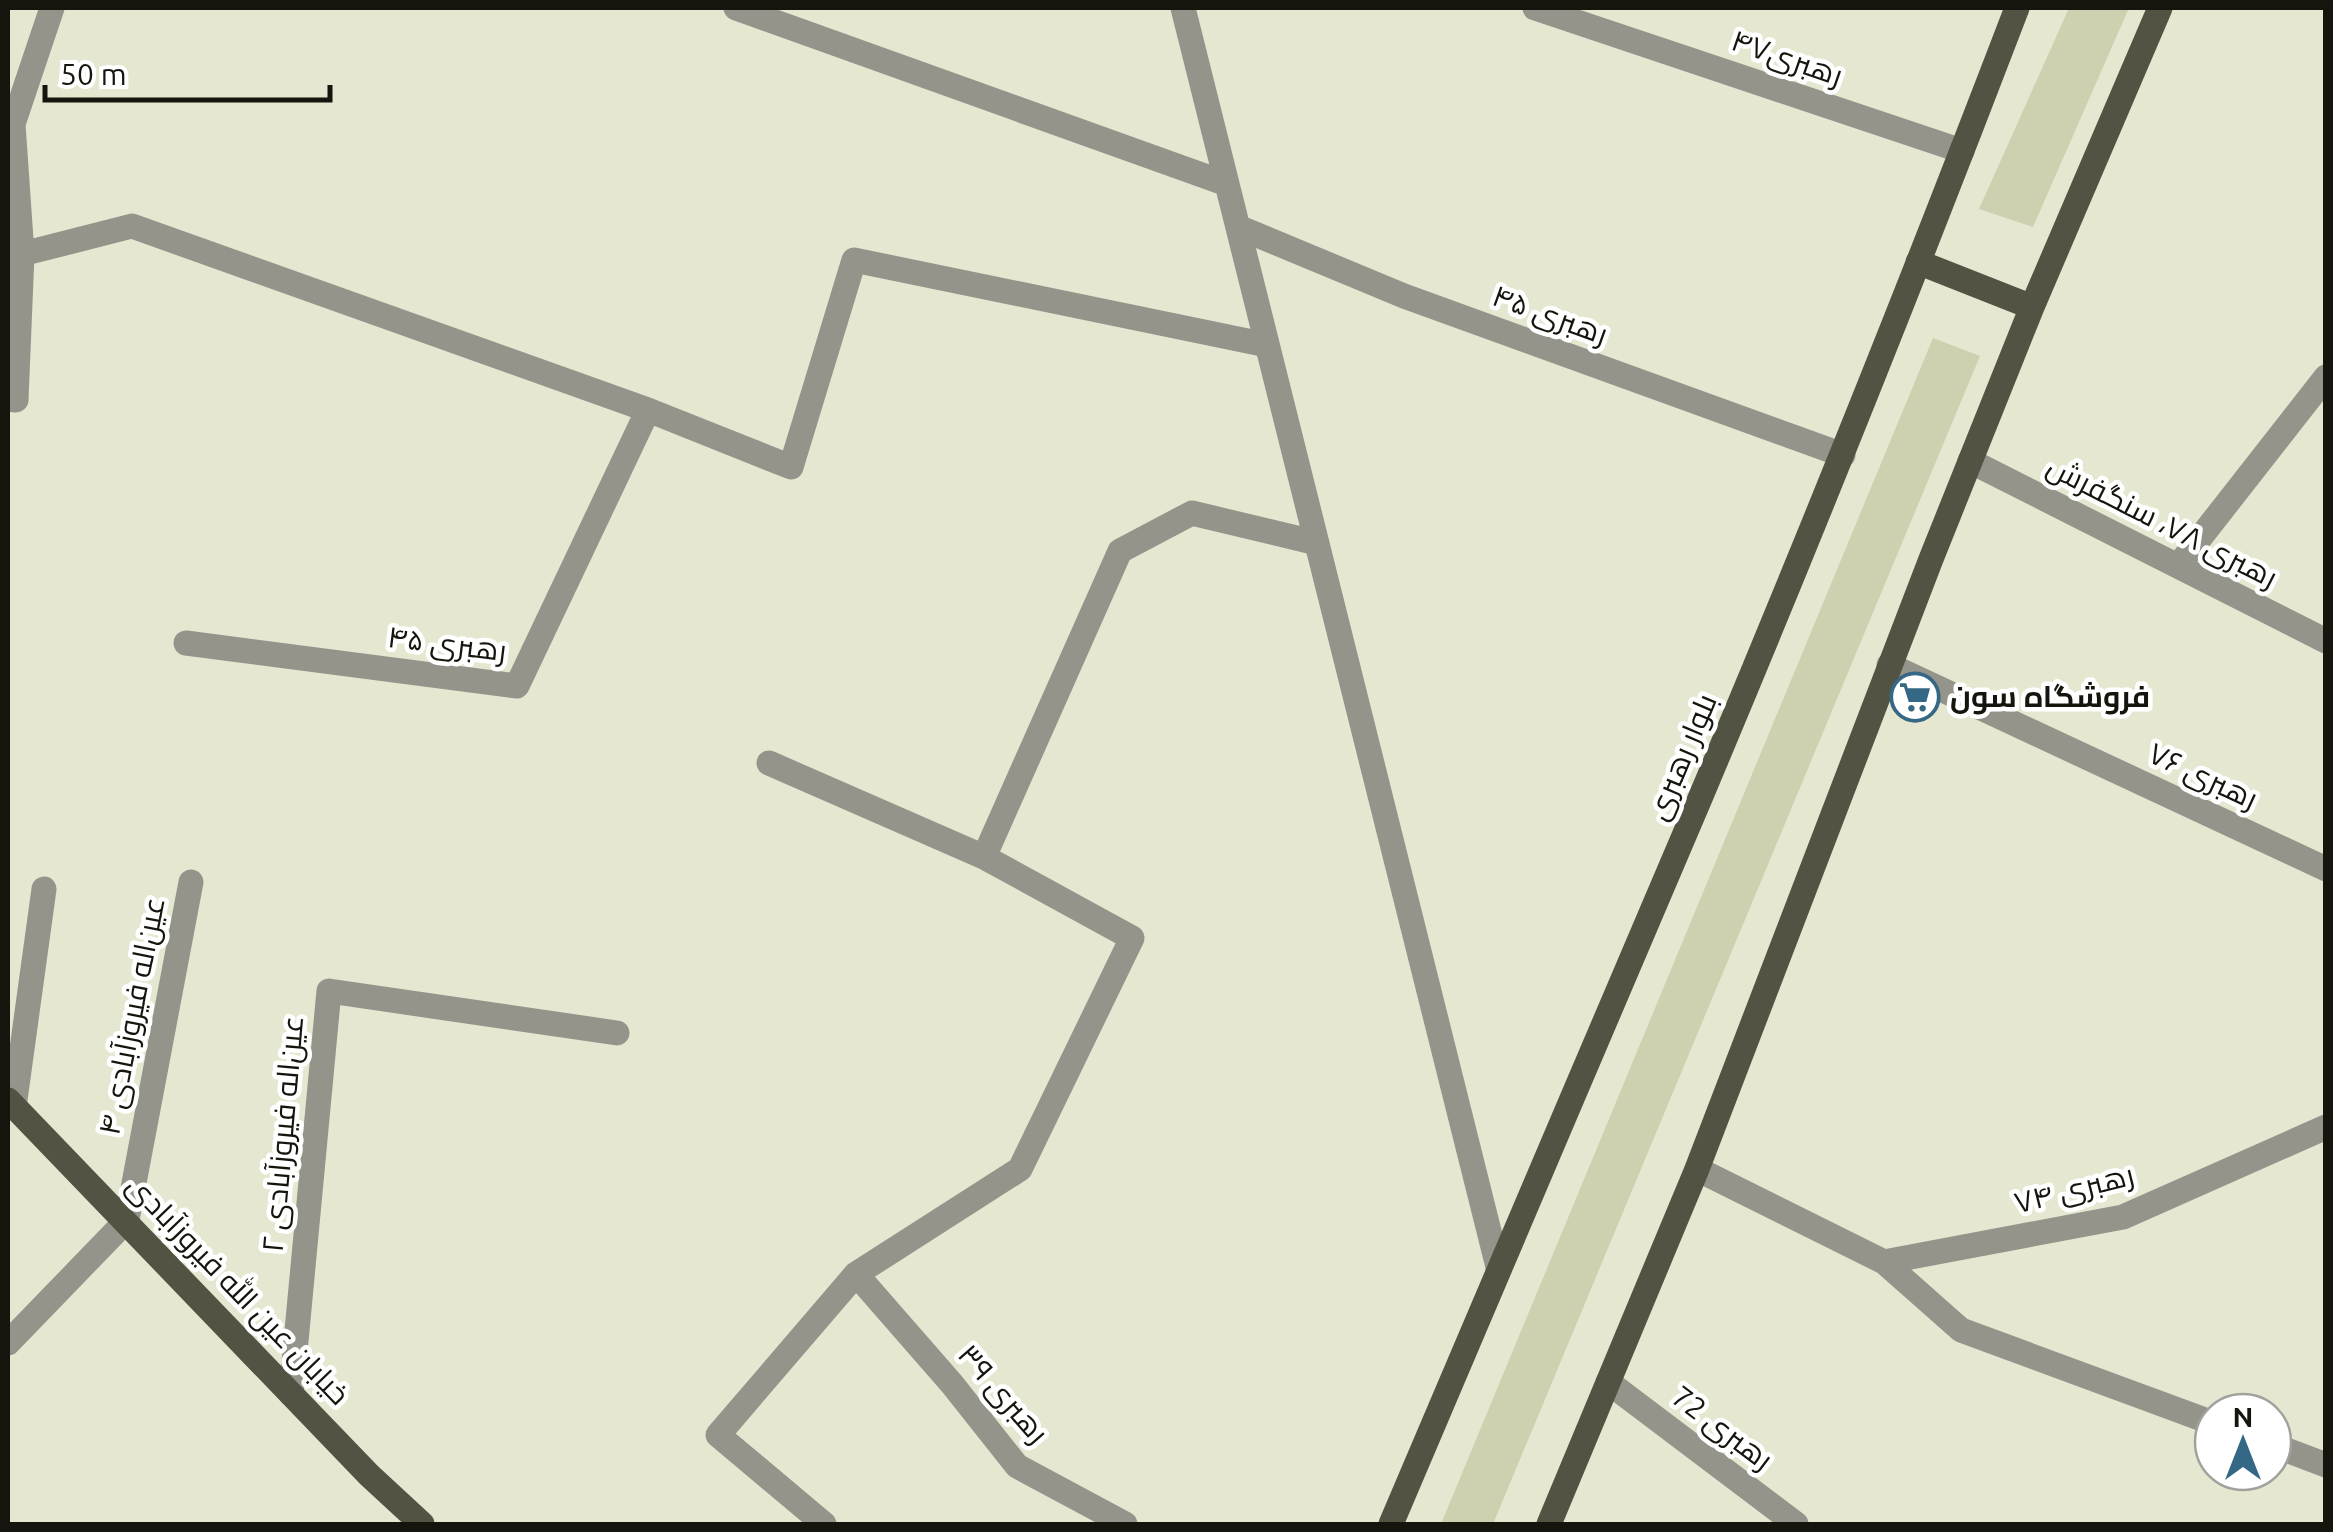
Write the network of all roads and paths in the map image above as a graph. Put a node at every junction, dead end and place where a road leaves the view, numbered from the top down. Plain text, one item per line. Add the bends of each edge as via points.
1 (52, 8) edge
2 (736, 8) edge
3 (1183, 8) edge
4 (1535, 8) edge
5 (2017, 8) edge
6 (2160, 8) edge
7 (1962, 151) junction
8 (1227, 184) junction
9 (1238, 227) junction
10 (15, 252) edge
11 (1918, 262) junction
12 (2032, 307) junction
13 (1267, 345) junction
14 (2326, 377) edge
15 (8, 398) edge
16 (648, 410) junction
17 (1842, 455) junction
18 (1970, 462) junction
19 (1317, 543) junction
20 (2178, 566) junction
21 (2326, 640) edge
22 (186, 643) dead end
23 (1890, 665) junction
24 (769, 762) dead end
25 (984, 857) junction
26 (2326, 869) edge
27 (190, 882) dead end
28 (44, 889) dead end
29 (618, 1033) dead end
30 (11, 1103) edge
31 (2326, 1127) edge
32 (1697, 1169) junction
33 (127, 1220) junction
34 (1884, 1262) junction
35 (1498, 1267) junction
36 (856, 1274) junction
37 (8, 1343) edge
38 (1608, 1382) junction
39 (292, 1394) junction
40 (2193, 1416) edge
41 (2293, 1453) edge
42 (2326, 1465) edge
43 (422, 1524) edge
44 (824, 1524) edge
45 (1125, 1524) edge
46 (1391, 1524) edge
47 (1549, 1524) edge
48 (1796, 1524) edge

1 - 10 street via 13,124
2 - 8 street
3 - 8 street
4 - 7 street, ۴۷رهبری
5 - 7 main road, بلوار رهبری
6 - 12 main road
7 - 11 main road, بلوار رهبری
8 - 9 street
9 - 13 street
9 - 17 street, رهبری ۴۵ via 1422,302
10 - 15 street via 16,400
10 - 16 street via 132,226
11 - 12 main road
11 - 17 main road, بلوار رهبری
12 - 18 main road
13 - 16 street via 854,260 791,467
13 - 19 street
14 - 20 street
16 - 22 street, رهبری ۴۵ via 516,686
17 - 35 main road, بلوار رهبری
18 - 20 street, رهبری ۷۸، سنگفرش
18 - 23 main road
19 - 25 street via 1192,512 1120,551
19 - 35 street
20 - 21 street, رهبری ۷۸، سنگفرش
23 - 26 street, رهبری ۷۶
23 - 32 main road
24 - 25 street
25 - 36 street via 1132,938 1020,1169
27 - 33 street, عین‌اله فیروزآبادی ۴
28 - 30 street
29 - 39 street, عین‌اله فیروزآبادی ۲ via 329,991
30 - 33 main road, خیابان عین الله فیروزآبادی
31 - 34 street, رهبری ۷۴ via 2124,1217
32 - 34 street
32 - 38 main road
33 - 37 street
33 - 39 main road, خیابان عین الله فیروزآبادی
34 - 40 street via 1961,1330
35 - 46 main road, بلوار رهبری
36 - 44 street via 718,1436
36 - 45 street, رهبری ۳۹ via 1016,1466
38 - 47 main road
38 - 48 street, رهبری 72
39 - 43 main road, خیابان عین الله فیروزآبادی
41 - 42 street

